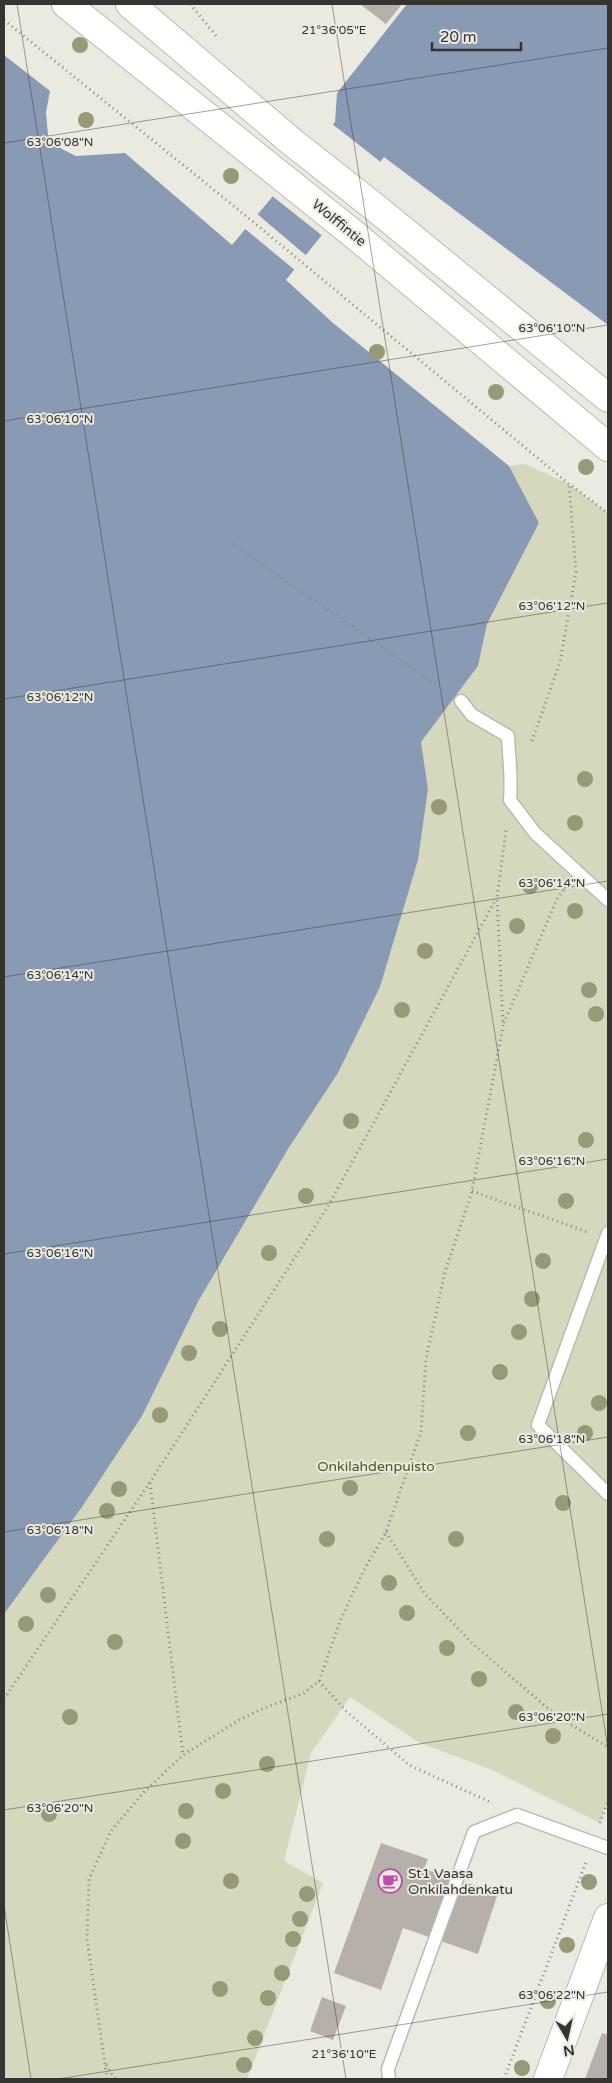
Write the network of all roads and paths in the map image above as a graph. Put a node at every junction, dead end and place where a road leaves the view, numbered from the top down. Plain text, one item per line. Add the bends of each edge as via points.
1 (66, 4) edge
2 (130, 4) edge
3 (4, 20) edge
4 (608, 398) edge
5 (608, 447) edge
6 (569, 484) junction
7 (608, 513) edge
8 (233, 544) dead end
9 (461, 701) joint
10 (530, 745) dead end
11 (510, 800) junction
12 (578, 871) junction
13 (497, 898) junction
14 (608, 900) edge
15 (504, 1026) junction
16 (472, 1191) junction
17 (607, 1236) edge
18 (150, 1482) junction
19 (608, 1492) edge
20 (386, 1532) junction
21 (319, 1681) junction
22 (4, 1699) edge
23 (608, 1747) edge
24 (183, 1755) junction
25 (608, 1801) edge
26 (517, 1815) junction
27 (593, 1842) junction
28 (608, 1848) edge
29 (608, 1918) edge
30 (106, 2064) junction
31 (107, 2079) edge
32 (116, 2079) edge
33 (389, 2079) edge
34 (504, 2079) edge
35 (548, 2079) edge

1 - 5 main road, Wolffintie via 351,232
2 - 4 main road via 292,142
3 - 6 path
6 - 7 path
6 - 10 path via 576,572 560,662
8 - 9 path
9 - 11 lane via 472,715 508,736 512,778
11 - 12 lane via 535,833
11 - 13 path
12 - 14 lane
12 - 15 path via 557,899
13 - 15 path
13 - 18 path via 327,1208
15 - 16 path
16 - 17 path
16 - 20 path via 445,1272 426,1359 421,1432
17 - 19 lane via 538,1425
18 - 22 path
18 - 24 path
20 - 21 path via 345,1612
20 - 23 path via 425,1594 472,1642 558,1716
21 - 24 path via 304,1693 239,1720
21 - 26 path via 346,1711 409,1764
24 - 30 path via 143,1793 111,1831 89,1879 87,1939
25 - 27 path
26 - 27 lane
26 - 33 lane via 474,1832 388,2069
27 - 28 lane
27 - 34 path
29 - 35 main road
30 - 31 path
30 - 32 path

